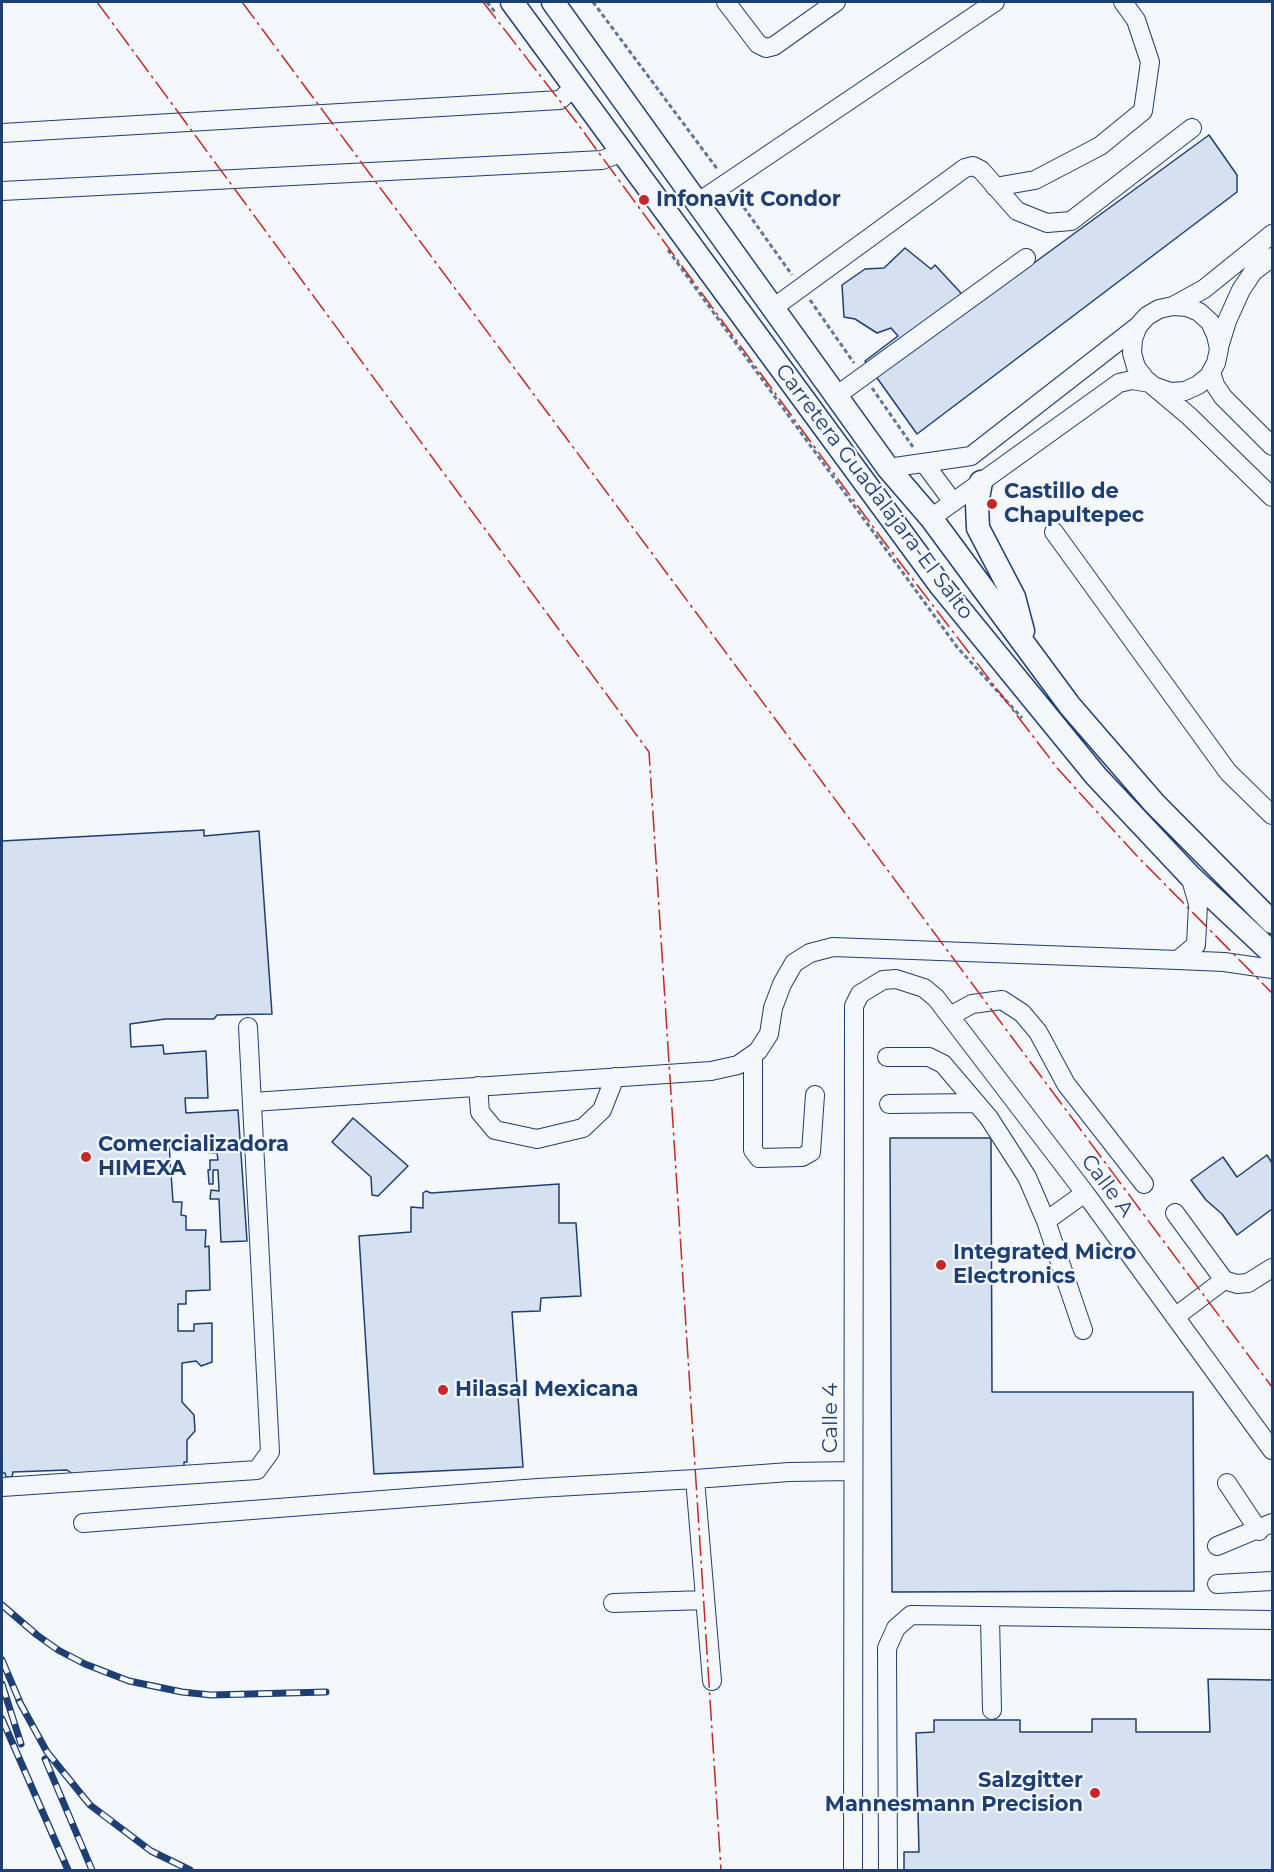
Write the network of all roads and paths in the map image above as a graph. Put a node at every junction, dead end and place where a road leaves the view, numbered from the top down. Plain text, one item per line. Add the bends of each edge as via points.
1 (512, 2) edge
2 (553, 2) edge
3 (593, 2) edge
4 (726, 2) edge
5 (836, 2) edge
6 (995, 2) edge
7 (1123, 2) edge
8 (574, 87) junction
9 (1192, 128) dead end
10 (2, 133) edge
11 (623, 152) junction
12 (726, 181) junction
13 (995, 187) junction
14 (2, 190) edge
15 (698, 203) junction
16 (1272, 234) edge
17 (1272, 257) edge
18 (1026, 258) dead end
19 (801, 288) junction
20 (1173, 306) junction
21 (773, 308) junction
22 (1138, 326) junction
23 (1219, 349) junction
24 (1212, 372) junction
25 (864, 377) junction
26 (1153, 385) junction
27 (836, 396) junction
28 (1272, 446) edge
29 (924, 463) junction
30 (888, 468) junction
31 (981, 482) junction
32 (1272, 497) edge
33 (953, 502) junction
34 (931, 518) junction
35 (1054, 532) dead end
36 (1026, 644) junction
37 (1272, 815) edge
38 (1190, 876) junction
39 (1272, 922) edge
40 (1272, 953) edge
41 (1178, 960) junction
42 (1272, 969) edge
43 (883, 980) joint
44 (950, 1016) junction
45 (248, 1027) dead end
46 (753, 1055) junction
47 (887, 1058) dead end
48 (615, 1077) junction
49 (478, 1086) junction
50 (815, 1095) dead end
51 (253, 1102) junction
52 (975, 1103) junction
53 (889, 1104) dead end
54 (1144, 1184) dead end
55 (1085, 1193) junction
56 (1175, 1213) dead end
57 (1046, 1221) junction
58 (1272, 1268) edge
59 (1224, 1280) junction
60 (1175, 1317) junction
61 (1083, 1330) dead end
62 (1267, 1430) edge
63 (1272, 1450) edge
64 (853, 1472) junction
65 (694, 1479) junction
66 (1227, 1482) dead end
67 (2, 1487) edge
68 (83, 1523) dead end
69 (1266, 1527) edge
70 (1217, 1546) dead end
71 (1272, 1581) edge
72 (1217, 1584) dead end
73 (705, 1600) junction
74 (613, 1603) dead end
75 (990, 1617) junction
76 (1272, 1620) edge
77 (712, 1681) dead end
78 (992, 1710) dead end
79 (853, 1870) edge
80 (888, 1870) edge

1 - 8 main road, Carretera Guadalajara-El Salto
2 - 15 main road, Carretera Guadalajara-El Salto
3 - 12 path
4 - 5 street via 758,44 766,48
6 - 12 street
7 - 13 street via 1136,20 1150,62 1143,111 1100,146 1035,180
8 - 10 street via 560,100
8 - 11 main road, Carretera Guadalajara-El Salto
9 - 13 street via 1071,221 1047,223 1017,211
11 - 14 street via 602,160
11 - 38 main road, Carretera Guadalajara-El Salto via 940,585 1096,776
12 - 15 street
12 - 19 path
13 - 19 street via 981,170 973,166 964,168
15 - 21 main road, Carretera Guadalajara-El Salto
16 - 20 street via 1204,289
17 - 23 street via 1253,272 1241,290
18 - 25 street
19 - 21 street
19 - 25 path
20 - 22 street via 1153,312
20 - 23 street via 1199,312 1216,334
21 - 27 main road, Carretera Guadalajara-El Salto
22 - 26 street via 1132,353 1136,367
22 - 29 street via 971,456
23 - 24 street
24 - 26 street via 1185,391 1170,392
24 - 28 street via 1223,397
25 - 27 street
25 - 29 path
26 - 31 street via 1132,380 1119,383
26 - 32 street
27 - 30 main road, Carretera Guadalajara-El Salto
29 - 30 street
29 - 33 street
30 - 34 main road, Carretera Guadalajara-El Salto
31 - 33 street
31 - 36 main road via 978,528 1014,597
33 - 34 street
34 - 36 main road, Carretera Guadalajara-El Salto
35 - 37 street via 1228,772
36 - 39 main road, Carretera Guadalajara-El Salto via 1111,756
38 - 40 main road, Carretera Guadalajara-El Salto
38 - 41 street via 1198,904 1196,945
41 - 42 street
41 - 46 street via 833,947 810,953 794,963 773,1008 769,1034
43 - 44 street, Calle A via 912,982 924,988
43 - 64 street, Calle 4 via 860,994 854,1006
44 - 54 street via 972,1004 1002,1000 1022,1013 1038,1032 1066,1084
44 - 55 street, Calle A
45 - 51 street
46 - 48 street via 738,1065 711,1071
46 - 50 street via 753,1150 759,1158 802,1157 811,1152
47 - 52 street via 929,1057 944,1064
48 - 49 street
48 - 49 street via 602,1110 583,1128 537,1139 495,1130 480,1112
49 - 51 street
51 - 67 street via 270,1452 257,1470
52 - 53 street
52 - 57 street via 1027,1177
55 - 57 street
55 - 60 street, Calle A
56 - 59 street
57 - 61 street
58 - 59 street via 1248,1283
59 - 60 street
60 - 62 street, Calle A
62 - 63 street, Calle A
64 - 65 street
64 - 79 street, Calle 4
65 - 68 street
65 - 73 street
66 - 69 street
69 - 70 street
71 - 72 street
73 - 74 street
73 - 77 street
75 - 76 street
75 - 78 street
75 - 80 street via 911,1615 896,1628 887,1648

